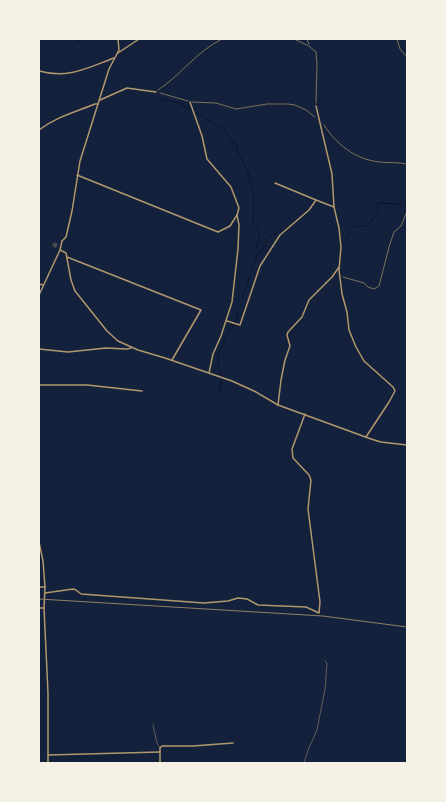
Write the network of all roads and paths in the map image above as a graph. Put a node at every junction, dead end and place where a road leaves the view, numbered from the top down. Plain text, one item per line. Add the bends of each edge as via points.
1 (118, 39) edge
2 (139, 39) edge
3 (222, 39) edge
4 (294, 39) edge
5 (307, 39) edge
6 (397, 39) edge
7 (309, 46) junction
8 (118, 53) junction
9 (407, 57) edge
10 (114, 58) junction
11 (39, 71) edge
12 (156, 92) junction
13 (100, 100) junction
14 (190, 102) junction
15 (98, 104) junction
16 (316, 106) joint
17 (316, 117) dead end
18 (324, 126) dead end
19 (39, 130) edge
20 (407, 164) edge
21 (77, 175) junction
22 (275, 184) dead end
23 (316, 200) junction
24 (334, 207) junction
25 (407, 211) edge
26 (237, 215) junction
27 (60, 250) junction
28 (67, 257) junction
29 (339, 267) junction
30 (340, 276) junction
31 (39, 284) edge
32 (43, 285) junction
33 (39, 295) edge
34 (227, 321) junction
35 (131, 348) junction
36 (39, 349) edge
37 (172, 360) junction
38 (208, 373) junction
39 (39, 385) edge
40 (142, 391) dead end
41 (278, 405) junction
42 (305, 414) junction
43 (366, 437) junction
44 (407, 445) edge
45 (39, 542) edge
46 (39, 587) edge
47 (45, 587) junction
48 (45, 593) junction
49 (39, 608) edge
50 (44, 608) junction
51 (325, 661) dead end
52 (153, 725) dead end
53 (233, 743) dead end
54 (160, 748) junction
55 (160, 752) junction
56 (48, 755) junction
57 (48, 763) edge
58 (160, 763) edge
59 (304, 763) edge

1 - 8 street
2 - 8 street
3 - 12 path via 190,62
4 - 7 path
5 - 7 path
6 - 9 path via 400,49
7 - 16 path via 314,48 317,56
8 - 10 street
10 - 11 street via 71,73
10 - 13 street
12 - 13 street via 127,88
12 - 14 path
13 - 15 street
14 - 17 path via 216,102 236,109 267,104 288,104 306,110
14 - 26 street via 207,159 232,187 238,208
15 - 19 street via 66,114
15 - 21 street
16 - 24 street via 332,174
18 - 20 path via 352,153 378,161
21 - 26 street via 218,232 230,226
21 - 27 street via 72,211
22 - 23 street
23 - 24 street
23 - 34 street via 309,210 280,236 260,266 240,325
24 - 29 street via 341,247
25 - 30 path via 403,223 394,232 379,286 374,289 364,283
26 - 34 street via 239,225 236,273
27 - 28 street
27 - 32 street
28 - 35 street via 71,280 78,296 108,333
28 - 37 street via 201,310
29 - 30 street
29 - 41 street via 309,300 302,317 288,332 290,346 285,360
30 - 43 street via 349,330 356,347 364,361 395,391
31 - 32 street
32 - 33 street
34 - 38 street
35 - 36 street via 68,352
35 - 37 street
37 - 38 street
38 - 41 street via 250,389
39 - 40 street via 87,385
41 - 42 street
42 - 43 street
42 - 48 street via 292,449 293,458 311,480 308,509 320,602 319,613 306,607 258,605 247,599 238,598 204,603 81,594 73,589
43 - 44 street via 381,442
45 - 47 street
46 - 47 street
47 - 48 street
48 - 50 street
49 - 50 street
50 - 56 street
51 - 59 lane via 328,663 326,681 317,730
52 - 54 lane
53 - 54 street
54 - 55 street
55 - 56 street
55 - 58 street
56 - 57 street

